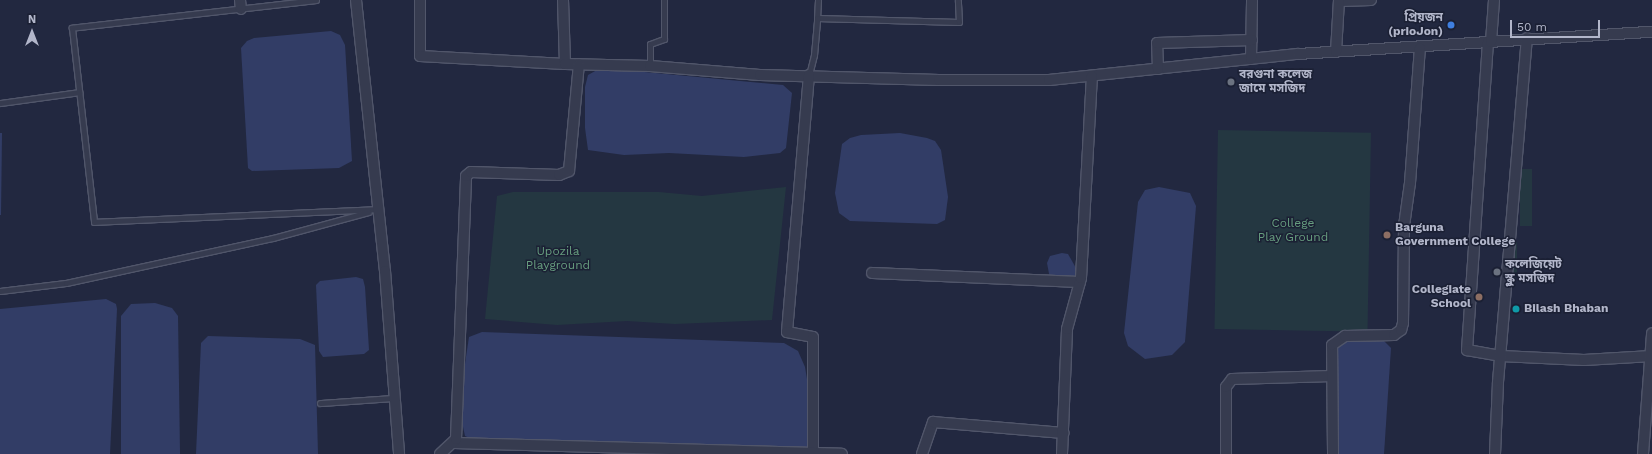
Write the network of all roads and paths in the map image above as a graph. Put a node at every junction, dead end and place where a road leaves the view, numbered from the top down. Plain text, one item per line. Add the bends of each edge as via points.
1 (316, 0) edge
2 (356, 0) edge
3 (420, 0) edge
4 (563, 0) edge
5 (664, 0) edge
6 (818, 0) edge
7 (958, 0) edge
8 (1252, 0) edge
9 (1339, 0) edge
10 (1370, 0) edge
11 (1494, 0) edge
12 (241, 5) edge
13 (817, 18) junction
14 (1652, 32) edge
15 (1527, 38) junction
16 (1252, 40) junction
17 (1490, 42) junction
18 (1420, 48) junction
19 (1336, 52) junction
20 (1251, 59) junction
21 (565, 64) junction
22 (579, 64) junction
23 (650, 66) junction
24 (1158, 69) junction
25 (809, 75) junction
26 (1092, 76) junction
27 (79, 92) junction
28 (0, 103) edge
29 (378, 209) junction
30 (872, 273) dead end
31 (1080, 282) junction
32 (0, 291) edge
33 (1652, 333) edge
34 (1501, 356) junction
35 (1652, 356) edge
36 (1332, 376) junction
37 (394, 398) junction
38 (320, 402) dead end
39 (1064, 433) junction
40 (454, 443) junction
41 (813, 453) junction
42 (399, 454) edge
43 (440, 454) edge
44 (842, 454) edge
45 (922, 454) edge
46 (1062, 454) edge
47 (1226, 454) edge
48 (1333, 454) edge
49 (1495, 454) edge
50 (1643, 454) edge

1 - 12 lane
2 - 29 street
3 - 21 street via 420,56
4 - 21 street
5 - 23 lane via 664,39 650,44
6 - 13 lane
7 - 13 lane via 959,22
8 - 16 street
9 - 10 street
9 - 19 street
11 - 17 street
12 - 27 lane via 72,28
13 - 25 lane via 814,55
14 - 15 street
15 - 17 street
15 - 34 street
16 - 20 street
16 - 24 street via 1157,43
17 - 18 street
17 - 34 street via 1467,350
18 - 19 street
18 - 36 street via 1410,183 1404,226 1403,323 1401,330 1394,335 1345,336 1335,340 1332,345
19 - 20 street
20 - 24 street
21 - 22 street
22 - 23 street
22 - 40 street via 569,171 559,175 471,172 466,176
23 - 25 street via 760,75
24 - 26 street
25 - 26 street via 939,80 1049,80
25 - 41 street via 787,332 813,337
26 - 31 street
27 - 28 lane
27 - 29 lane via 94,222
29 - 32 lane via 273,238 74,281
29 - 37 street via 390,325
30 - 31 street
31 - 39 street via 1067,329
33 - 35 street
34 - 35 street via 1584,360
34 - 49 street
35 - 50 street
36 - 47 street via 1232,380 1226,387
36 - 48 street
37 - 38 lane
37 - 42 street
39 - 45 street via 933,422
39 - 46 street
40 - 41 street
40 - 43 street
41 - 44 street

